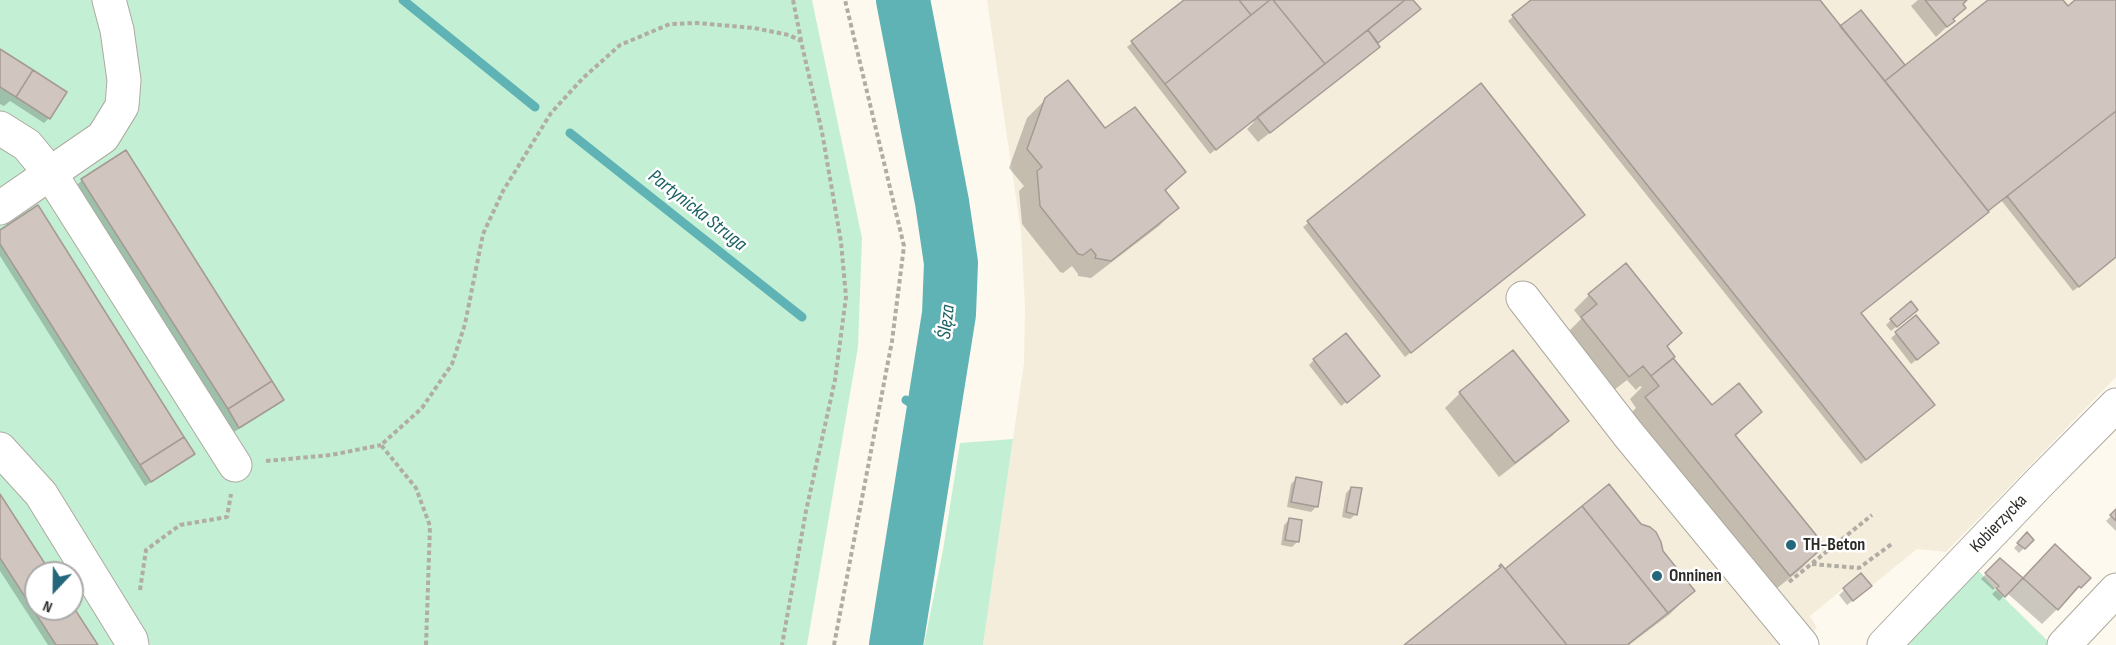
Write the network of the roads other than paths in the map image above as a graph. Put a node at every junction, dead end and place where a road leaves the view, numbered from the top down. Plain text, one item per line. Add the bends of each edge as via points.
1 (109, 0) edge
2 (0, 128) edge
3 (50, 173) junction
4 (0, 208) edge
5 (1523, 298) dead end
6 (2116, 405) edge
7 (0, 448) edge
8 (234, 465) road end
9 (2116, 590) edge
10 (132, 645) edge
11 (1802, 645) edge
12 (1884, 645) edge
13 (2064, 645) edge

1 - 3 street via 124,80 122,106 103,137
2 - 3 street via 27,145
3 - 4 street
3 - 8 street
5 - 11 street via 1628,434
6 - 12 street, Kobierzycka
7 - 10 street via 41,494
9 - 13 street

